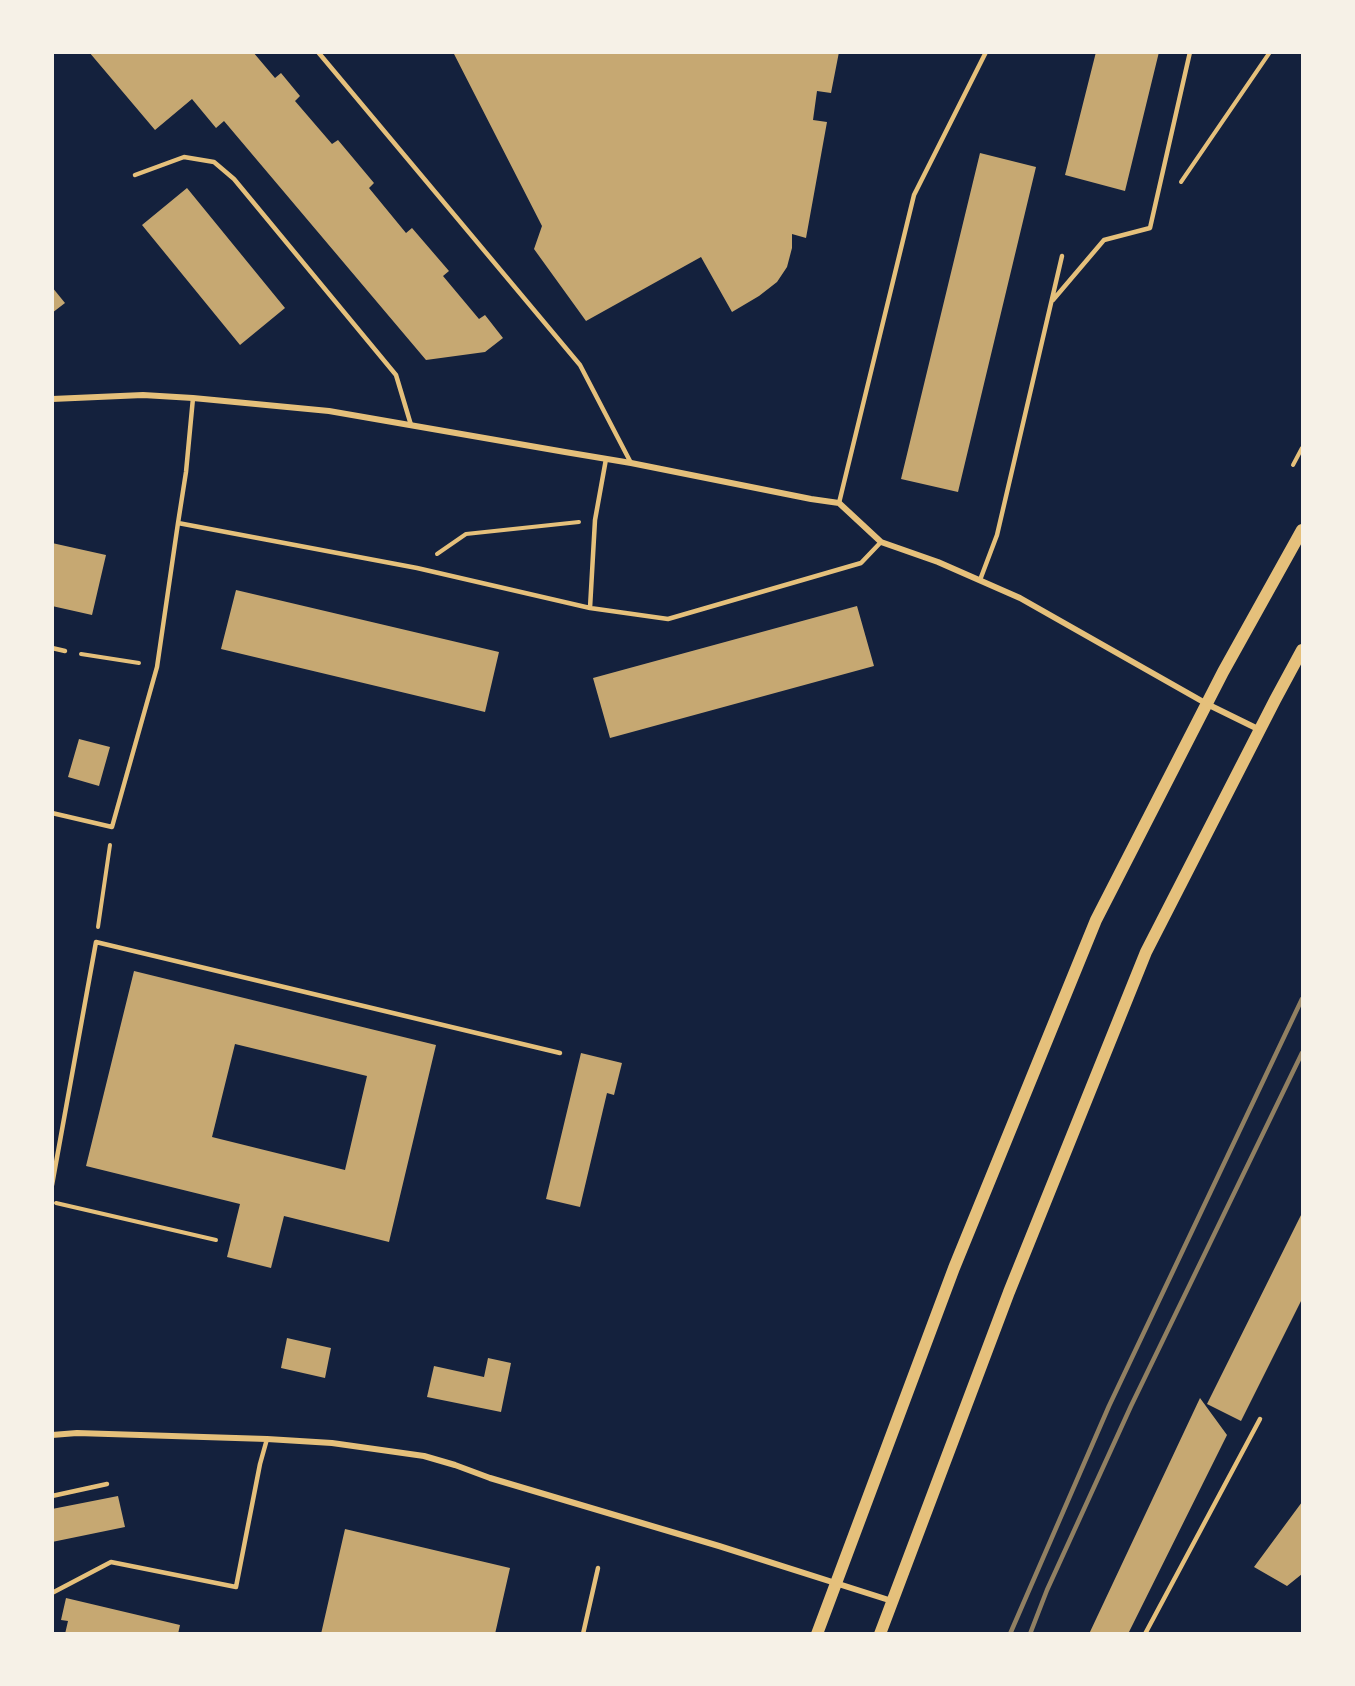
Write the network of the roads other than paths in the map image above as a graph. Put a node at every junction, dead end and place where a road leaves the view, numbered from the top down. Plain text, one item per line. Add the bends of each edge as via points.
1 (318, 52) edge
2 (986, 52) edge
3 (1190, 52) edge
4 (135, 175) dead end
5 (1062, 256) dead end
6 (1052, 302) junction
7 (193, 398) junction
8 (52, 399) edge
9 (411, 425) junction
10 (606, 458) junction
11 (632, 463) junction
12 (839, 503) junction
13 (178, 523) junction
14 (1302, 530) edge
15 (881, 542) junction
16 (980, 580) junction
17 (590, 608) junction
18 (52, 648) edge
19 (1302, 650) edge
20 (65, 651) road end
21 (1207, 704) junction
22 (1260, 730) junction
23 (52, 813) edge
24 (560, 1053) dead end
25 (52, 1185) edge
26 (1260, 1419) dead end
27 (52, 1435) edge
28 (267, 1439) junction
29 (106, 1484) dead end
30 (52, 1496) edge
31 (598, 1568) dead end
32 (836, 1584) junction
33 (52, 1593) edge
34 (892, 1601) junction
35 (583, 1634) edge
36 (817, 1634) edge
37 (880, 1634) edge
38 (1145, 1634) edge

1 - 11 lane via 580,365
2 - 12 lane via 914,195
3 - 6 lane via 1150,228 1104,240
4 - 9 lane via 184,157 214,162 234,179 396,375
5 - 6 lane
6 - 16 lane via 997,535
7 - 8 street via 143,395
7 - 9 street via 328,411
7 - 13 lane
9 - 10 street
10 - 11 street
10 - 17 lane via 595,520
11 - 12 street
12 - 15 street
13 - 17 lane via 417,568
13 - 23 lane via 157,666 112,827
14 - 21 main road
15 - 16 street
15 - 17 lane via 861,563 668,619
16 - 21 street via 1020,598
18 - 20 lane
19 - 22 main road
21 - 22 street
21 - 32 main road via 1096,920 954,1268
22 - 34 main road via 1146,952 1009,1292
24 - 25 lane via 96,942
26 - 38 lane
27 - 28 street
28 - 32 street via 332,1443 424,1456
28 - 33 lane via 236,1587 111,1562
29 - 30 lane
31 - 35 lane
32 - 34 street
32 - 36 main road
34 - 37 main road

